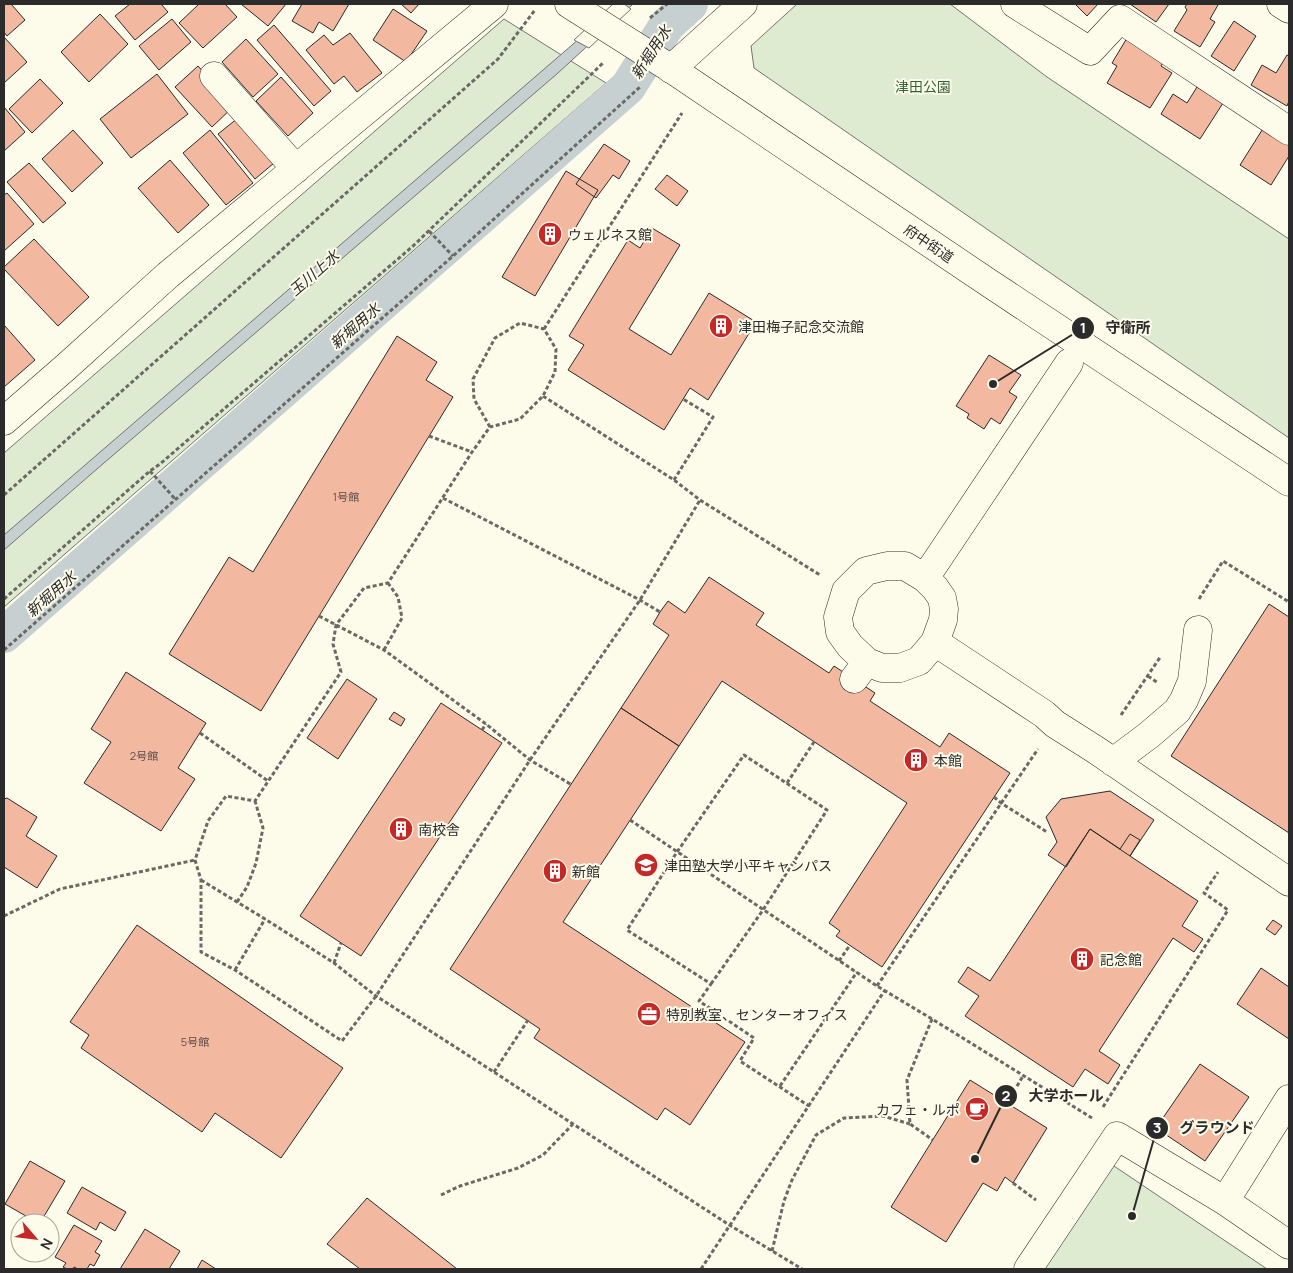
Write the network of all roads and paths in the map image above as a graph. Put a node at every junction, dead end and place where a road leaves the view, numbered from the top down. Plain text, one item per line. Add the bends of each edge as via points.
1 (494, 4) edge
2 (667, 4) edge
3 (743, 4) edge
4 (1015, 4) edge
5 (1281, 4) edge
6 (572, 5) edge
7 (1289, 9) edge
8 (535, 10) dead end
9 (634, 35) junction
10 (605, 61) dead end
11 (671, 68) junction
12 (214, 76) dead end
13 (642, 85) dead end
14 (682, 113) dead end
15 (1289, 131) edge
16 (296, 168) junction
17 (429, 231) junction
18 (453, 256) junction
19 (544, 329) junction
20 (1069, 363) dead end
21 (543, 396) junction
22 (683, 399) dead end
23 (4, 421) edge
24 (490, 426) junction
25 (429, 436) dead end
26 (472, 452) junction
27 (150, 471) junction
28 (674, 480) junction
29 (1289, 482) edge
30 (4, 495) edge
31 (443, 498) junction
32 (176, 500) junction
33 (700, 500) junction
34 (925, 578) junction
35 (388, 583) junction
36 (846, 591) junction
37 (4, 599) edge
38 (640, 600) junction
39 (660, 612) dead end
40 (319, 616) dead end
41 (336, 625) junction
42 (1198, 630) dead end
43 (935, 642) junction
44 (4, 650) edge
45 (384, 650) junction
46 (486, 724) junction
47 (1055, 724) junction
48 (482, 730) dead end
49 (200, 733) dead end
50 (814, 742) dead end
51 (530, 760) junction
52 (1113, 762) junction
53 (268, 781) junction
54 (787, 784) junction
55 (572, 785) dead end
56 (994, 797) dead end
57 (255, 801) junction
58 (1001, 803) junction
59 (630, 820) dead end
60 (1047, 832) dead end
61 (1236, 846) junction
62 (677, 852) junction
63 (195, 860) junction
64 (201, 880) junction
65 (1289, 882) edge
66 (237, 902) junction
67 (763, 910) junction
68 (4, 916) edge
69 (265, 919) junction
70 (341, 943) dead end
71 (850, 945) dead end
72 (839, 961) junction
73 (334, 963) junction
74 (235, 970) junction
75 (857, 972) junction
76 (711, 984) junction
77 (877, 986) junction
78 (885, 990) junction
79 (376, 996) junction
80 (932, 1019) junction
81 (528, 1020) dead end
82 (494, 1072) junction
83 (1024, 1076) junction
84 (780, 1086) junction
85 (1289, 1099) edge
86 (1007, 1103) dead end
87 (809, 1106) junction
88 (1095, 1120) junction
89 (573, 1124) junction
90 (910, 1124) junction
91 (1117, 1136) junction
92 (933, 1140) dead end
93 (441, 1195) dead end
94 (1225, 1201) junction
95 (731, 1226) junction
96 (1289, 1245) edge
97 (772, 1252) junction
98 (701, 1269) edge
99 (802, 1269) edge
100 (1028, 1269) edge

1 - 16 main road
2 - 9 path
3 - 11 main road
4 - 15 main road via 1090,51 1120,19
5 - 7 main road
6 - 9 main road, 府中街道
8 - 30 path via 498,59
9 - 11 main road, 府中街道
10 - 17 path
11 - 29 main road, 府中街道
12 - 16 main road
13 - 18 path
14 - 19 path
16 - 23 main road via 168,275
17 - 18 path
17 - 27 path
18 - 32 path
19 - 21 path via 556,349 556,372
19 - 24 path via 520,323 495,338 473,379 474,399
20 - 34 main road
21 - 24 path via 520,419
21 - 28 path
22 - 28 path via 713,416
24 - 26 path
25 - 26 path
26 - 31 path
27 - 32 path
27 - 37 path
28 - 33 path
31 - 35 path
31 - 38 path
32 - 44 path
33 - 36 path
33 - 38 path
34 - 36 main road via 905,566 887,566 866,572
34 - 43 main road via 942,598 944,609
35 - 41 path via 364,588
35 - 45 path via 398,597 402,618
36 - 43 main road via 838,617 840,632 861,671 900,668 919,661
38 - 39 path
38 - 51 path
40 - 41 path
41 - 45 path
41 - 53 path via 333,644 341,672
42 - 52 main road via 1192,681 1177,711
43 - 47 main road
45 - 46 path
46 - 48 path
46 - 51 path
47 - 52 main road
47 - 58 path
49 - 53 path
50 - 54 path
51 - 55 path
51 - 79 path
52 - 61 main road
53 - 57 path
54 - 62 path via 744,755
54 - 67 path via 826,810
56 - 58 path
57 - 63 path via 226,796 208,820
57 - 66 path via 263,828 256,863
58 - 60 path
58 - 77 path
59 - 62 path
61 - 65 main road
61 - 88 path via 1204,892 1228,910
62 - 67 path
62 - 76 path via 627,930
63 - 64 path
63 - 68 path via 60,889
64 - 66 path
64 - 74 path via 201,952
66 - 69 path
67 - 72 path
67 - 76 path
69 - 73 path
69 - 74 path
70 - 73 path
71 - 72 path
72 - 75 path
73 - 79 path
74 - 79 path via 342,1041
75 - 77 path
75 - 84 path
76 - 84 path via 699,1001 754,1038 740,1061
77 - 78 path
78 - 80 path
78 - 87 path
79 - 82 path
80 - 83 path
80 - 90 path via 907,1080
81 - 82 path
82 - 89 path
83 - 86 path
83 - 88 path
84 - 87 path
85 - 94 main road
87 - 95 path
88 - 91 path
89 - 93 path via 543,1155 518,1168
89 - 95 path
90 - 92 path
90 - 97 path via 883,1116 844,1118 816,1135 784,1201
91 - 94 main road
91 - 100 main road
94 - 96 main road
95 - 97 path
95 - 98 path
97 - 99 path

